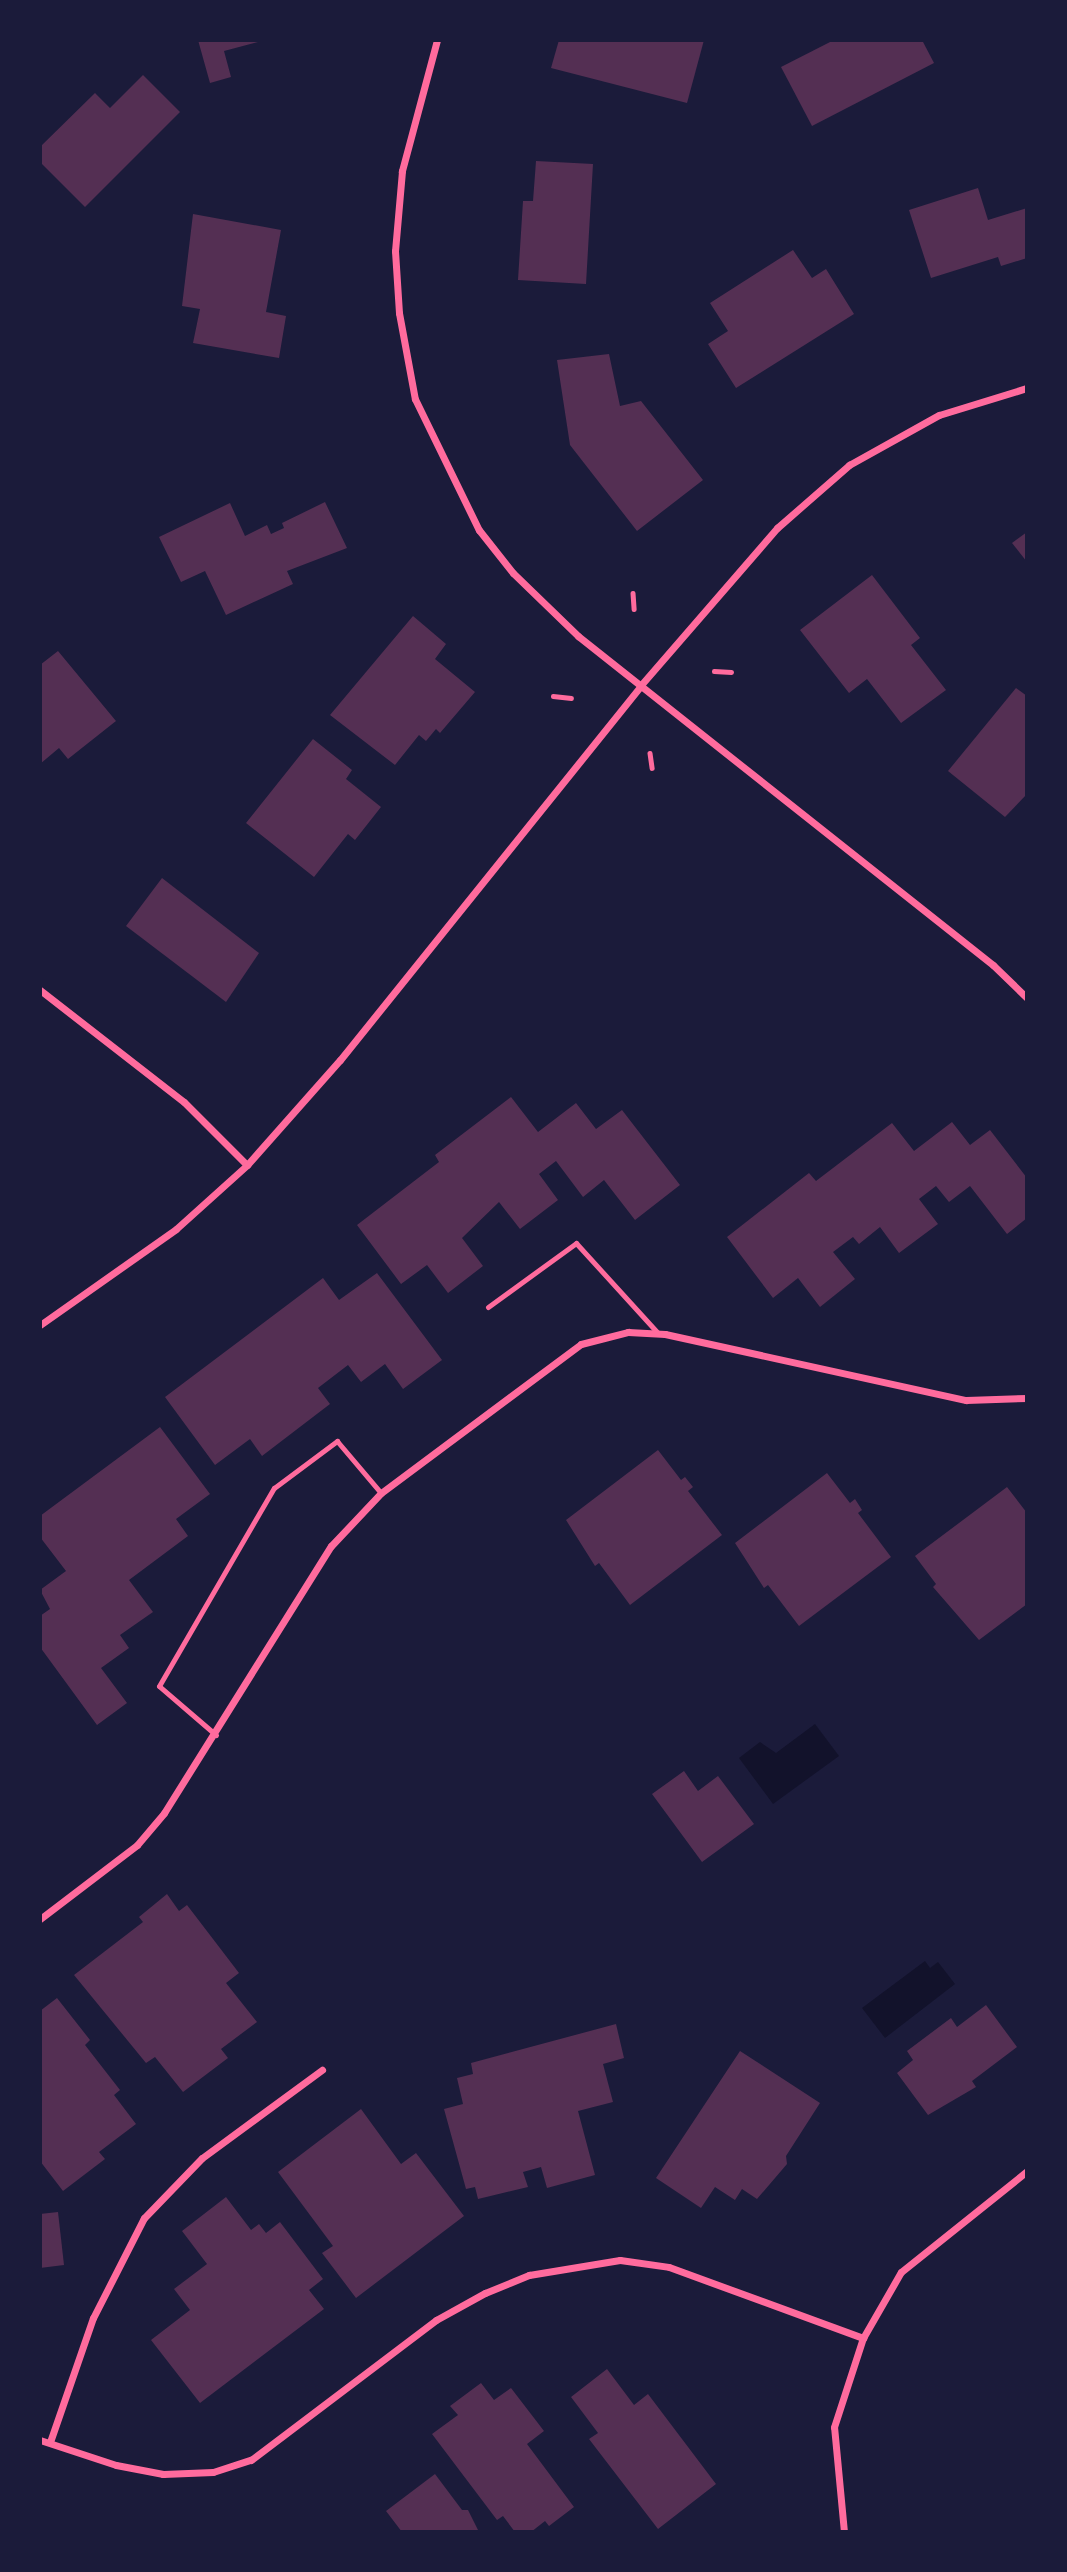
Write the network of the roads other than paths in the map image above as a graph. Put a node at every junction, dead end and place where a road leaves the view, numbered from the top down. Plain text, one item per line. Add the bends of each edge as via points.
1 (437, 40) edge
2 (1027, 388) edge
3 (641, 685) junction
4 (40, 990) edge
5 (1027, 998) edge
6 (247, 1165) junction
7 (488, 1307) dead end
8 (40, 1325) edge
9 (658, 1334) junction
10 (1027, 1398) edge
11 (381, 1493) junction
12 (216, 1735) junction
13 (40, 1919) edge
14 (322, 2070) dead end
15 (1027, 2171) edge
16 (863, 2338) junction
17 (40, 2440) edge
18 (50, 2442) junction
19 (844, 2532) edge

1 - 3 street via 402,171 396,251 399,313 415,399 479,530 513,573 578,636
2 - 3 street via 939,415 849,465 777,528
3 - 5 street via 993,965
3 - 6 street via 340,1060
4 - 6 street via 184,1102
6 - 8 street via 176,1229
7 - 9 lane via 576,1243
9 - 10 street via 966,1400
9 - 11 street via 628,1332 581,1344
11 - 12 street via 331,1546
11 - 12 lane via 337,1441 274,1489 159,1686
12 - 13 street via 137,1846
14 - 18 street via 202,2158 144,2218 93,2318
15 - 16 street via 901,2272
16 - 18 street via 669,2267 620,2260 529,2275 485,2293 436,2320 251,2460 212,2472 163,2474 116,2465
16 - 19 street via 834,2427
17 - 18 street

